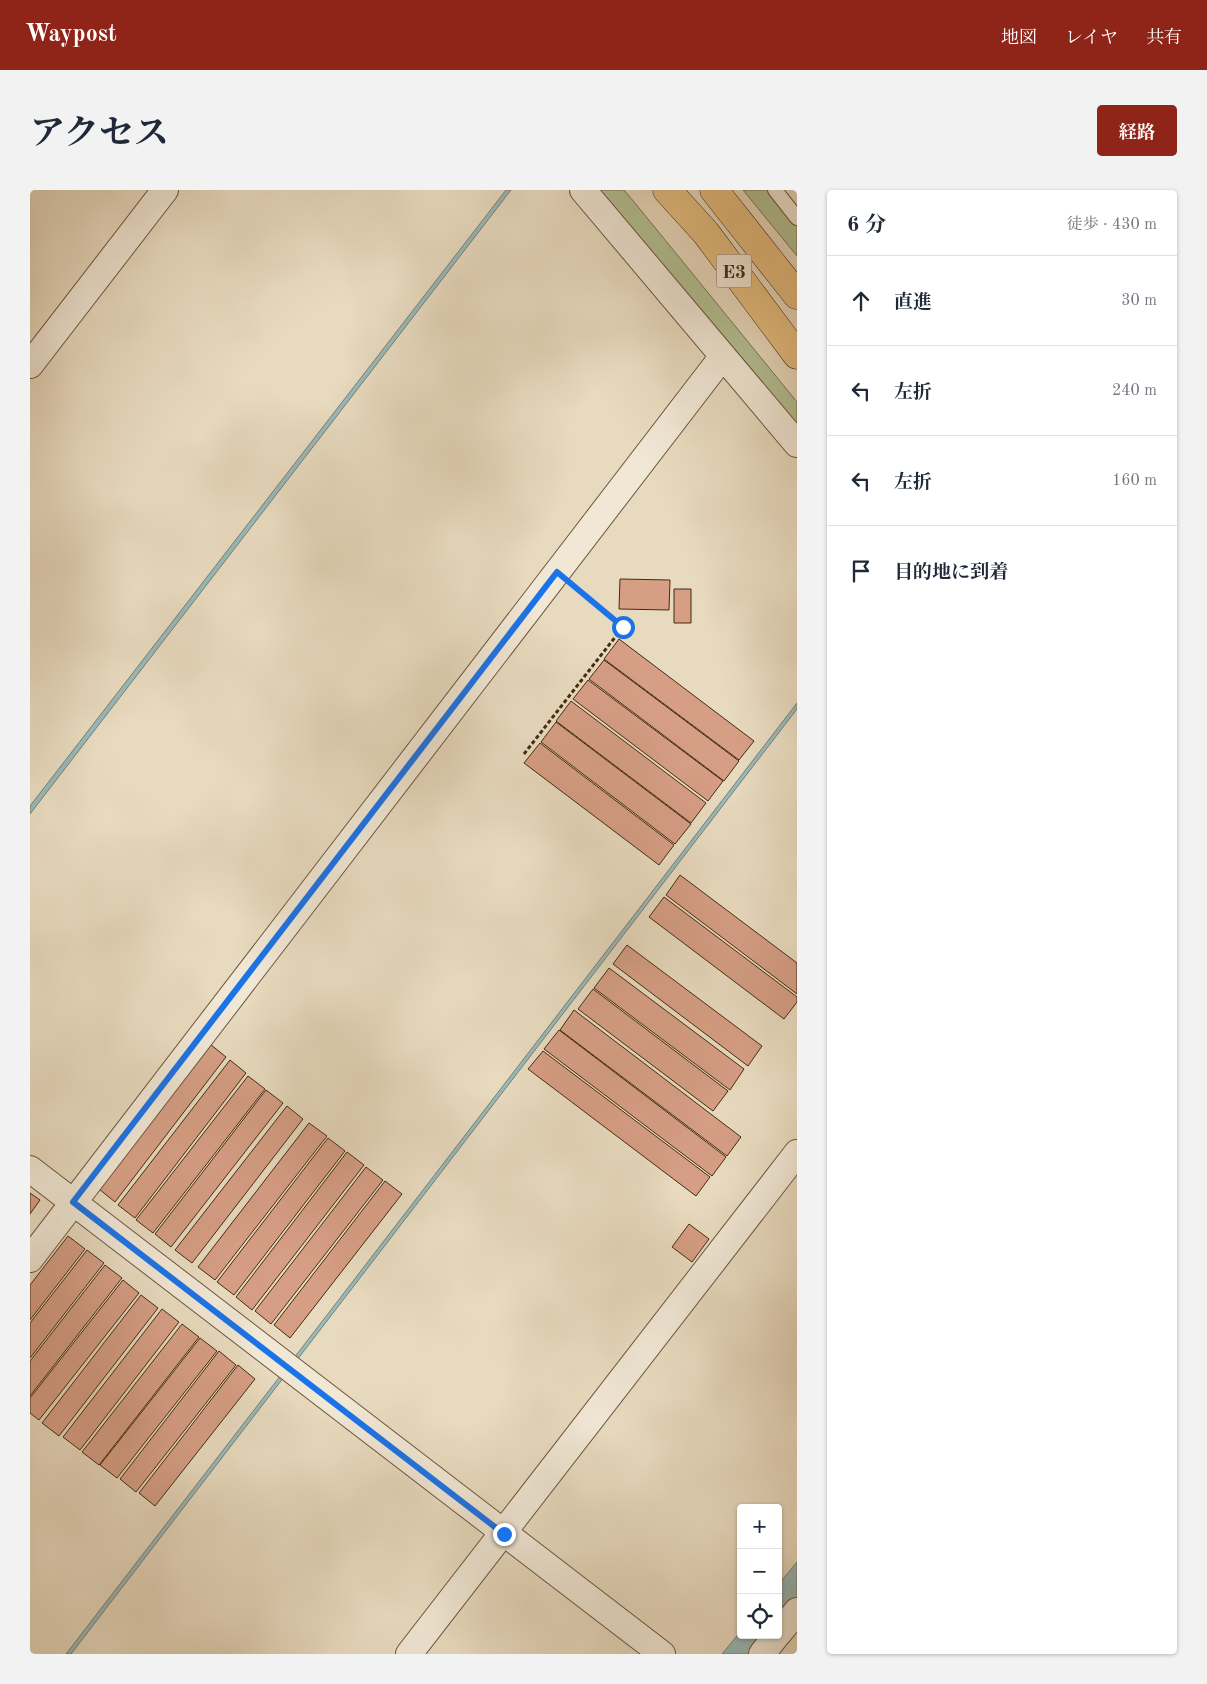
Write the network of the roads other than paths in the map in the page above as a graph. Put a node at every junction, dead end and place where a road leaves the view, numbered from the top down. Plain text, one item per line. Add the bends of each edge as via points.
1 (165, 190) edge
2 (583, 190) edge
3 (667, 190) edge
4 (714, 190) edge
5 (774, 190) edge
6 (797, 218) edge
7 (797, 295) edge
8 (723, 356) junction
9 (797, 356) edge
10 (30, 365) edge
11 (797, 444) edge
12 (797, 1153) edge
13 (30, 1169) edge
14 (73, 1202) junction
15 (30, 1259) edge
16 (504, 1534) junction
17 (797, 1611) edge
18 (782, 1629) edge
19 (774, 1639) edge
20 (409, 1654) edge
21 (662, 1654) edge
22 (762, 1654) edge

1 - 10 street
2 - 8 street
3 - 9 highway, E3 via 706,233
4 - 7 highway, E3
5 - 6 lane
8 - 11 street
8 - 14 street
12 - 16 street
13 - 14 street
14 - 15 street
14 - 16 street
16 - 20 street
16 - 21 street
17 - 18 street
19 - 22 street

